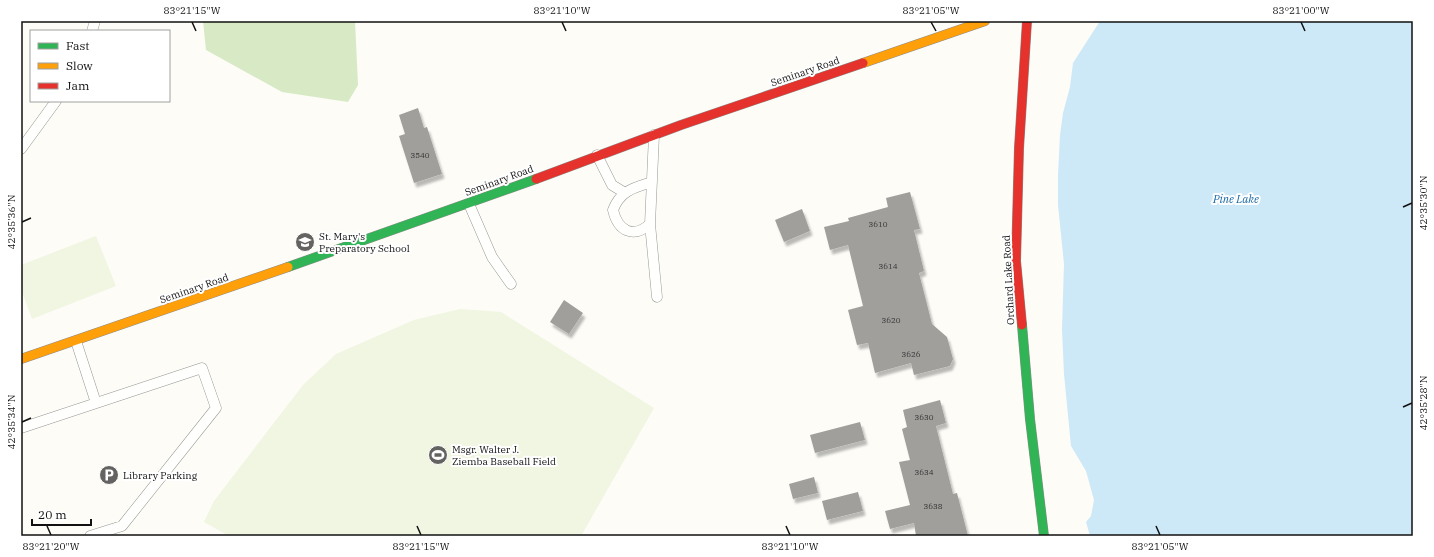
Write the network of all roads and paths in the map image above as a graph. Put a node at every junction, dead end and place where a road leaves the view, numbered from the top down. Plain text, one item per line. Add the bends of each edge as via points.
1 (985, 21) edge
2 (1027, 21) edge
3 (55, 102) edge
4 (654, 135) junction
5 (21, 149) edge
6 (597, 155) junction
7 (652, 182) junction
8 (625, 193) junction
9 (468, 204) junction
10 (650, 224) junction
11 (511, 284) dead end
12 (657, 297) dead end
13 (76, 341) junction
14 (21, 359) edge
15 (96, 403) junction
16 (21, 428) edge
17 (90, 536) edge
18 (1044, 536) edge

1 - 4 street, Seminary Road
2 - 18 street, Orchard Lake Road via 1018,163 1016,261 1030,419
3 - 5 lane
4 - 6 street, Seminary Road
4 - 7 lane
6 - 8 lane via 612,185
6 - 9 street, Seminary Road
7 - 8 lane
7 - 10 lane
8 - 10 lane via 618,198 613,210 617,224 629,232 637,232
9 - 11 lane via 492,257
9 - 13 street, Seminary Road
10 - 12 lane
13 - 14 street, Seminary Road
13 - 15 lane
15 - 16 lane
15 - 17 lane via 202,368 216,408 122,526

